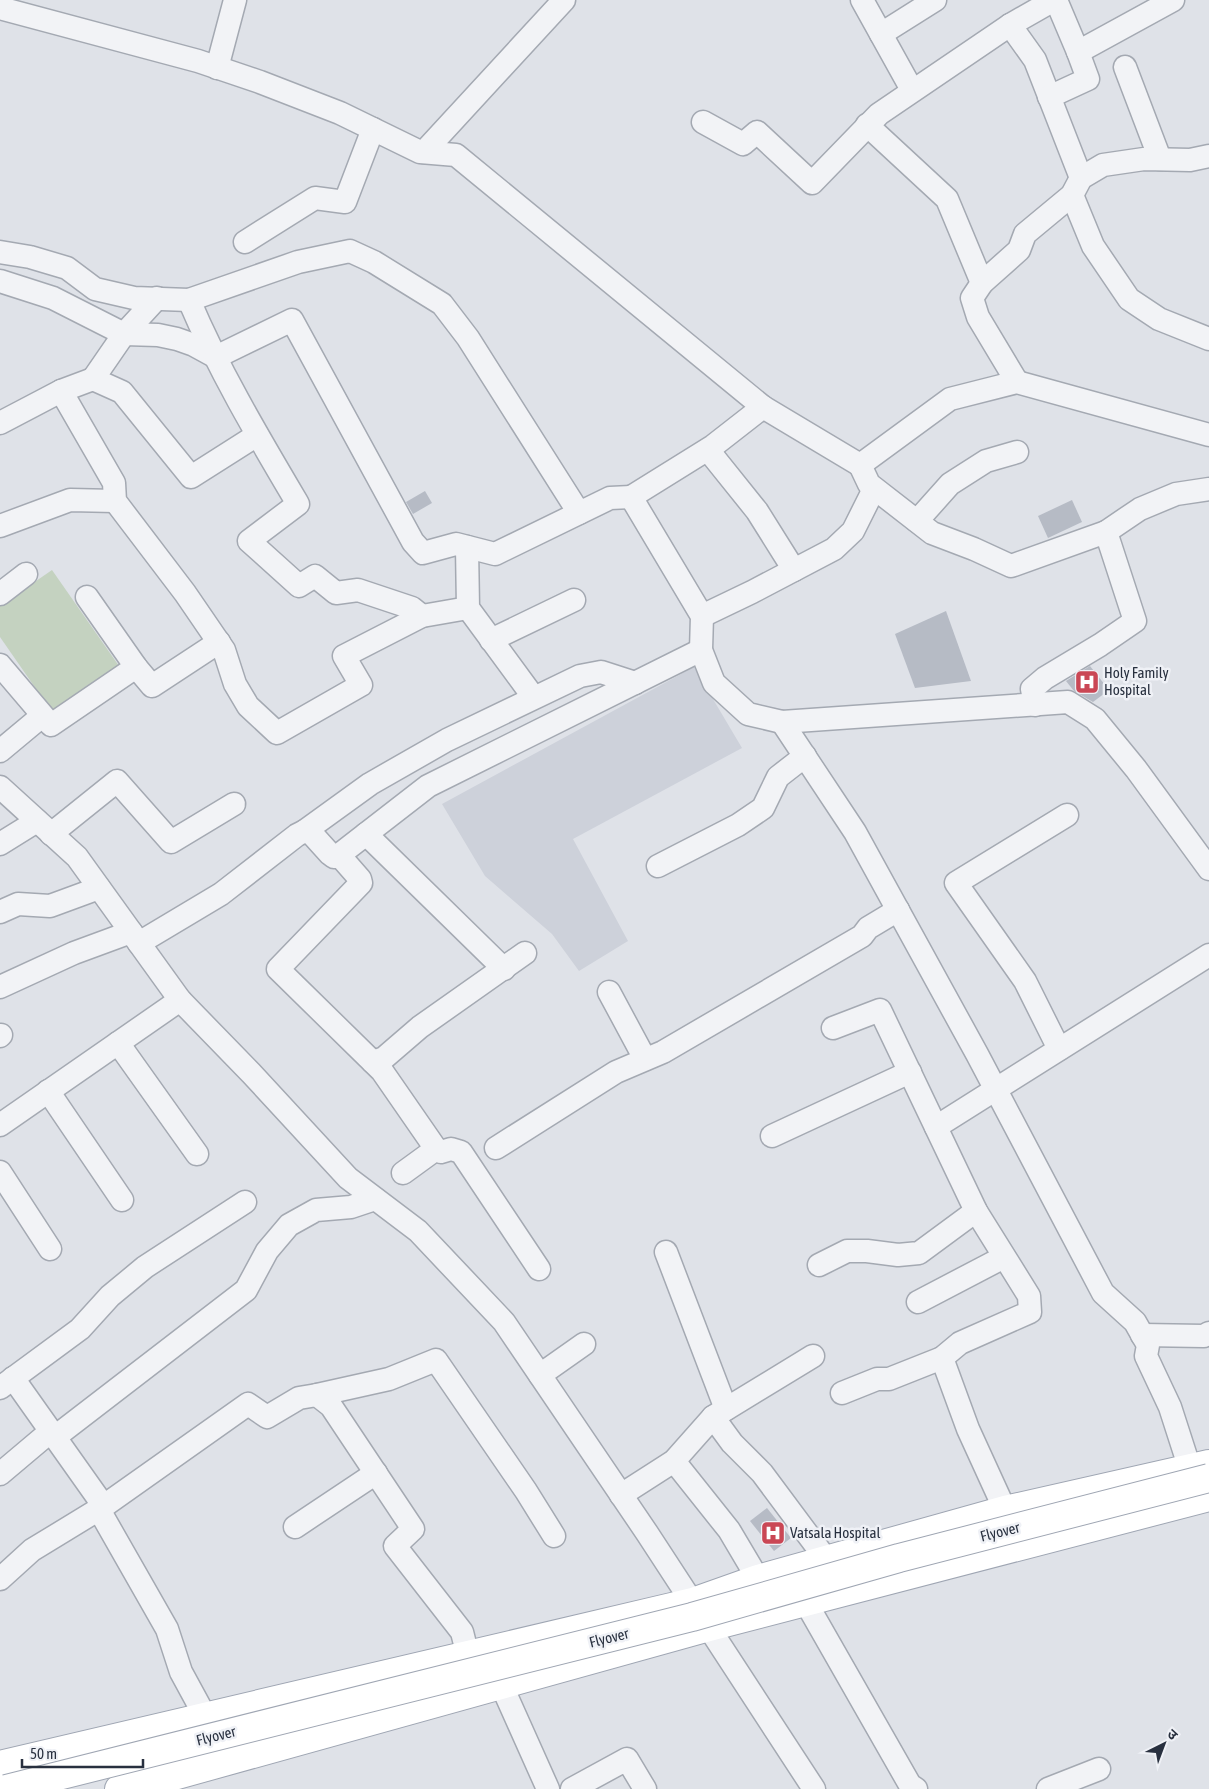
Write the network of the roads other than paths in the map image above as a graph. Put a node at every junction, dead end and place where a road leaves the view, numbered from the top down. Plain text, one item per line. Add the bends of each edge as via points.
1 (235, 0) edge
2 (564, 0) edge
3 (862, 0) edge
4 (936, 0) edge
5 (1047, 2) edge
6 (1159, 4) edge
7 (0, 8) edge
8 (1010, 25) junction
9 (881, 34) junction
10 (1078, 52) junction
11 (1125, 67) dead end
12 (217, 68) junction
13 (912, 90) junction
14 (1050, 97) junction
15 (703, 122) dead end
16 (867, 126) junction
17 (373, 129) junction
18 (424, 152) junction
19 (1209, 156) edge
20 (1160, 159) junction
21 (1077, 186) junction
22 (245, 242) dead end
23 (0, 252) edge
24 (0, 281) edge
25 (982, 283) junction
26 (157, 298) junction
27 (188, 300) junction
28 (124, 334) junction
29 (1209, 339) edge
30 (216, 357) junction
31 (93, 379) junction
32 (1017, 382) junction
33 (62, 390) junction
34 (763, 406) junction
35 (0, 423) edge
36 (1209, 435) edge
37 (257, 436) junction
38 (708, 450) junction
39 (1017, 452) dead end
40 (860, 465) junction
41 (874, 489) junction
42 (1209, 489) edge
43 (631, 497) junction
44 (115, 501) junction
45 (579, 513) junction
46 (917, 521) junction
47 (0, 526) edge
48 (1106, 532) junction
49 (467, 547) junction
50 (794, 570) junction
51 (26, 574) dead end
52 (0, 594) edge
53 (87, 597) dead end
54 (574, 600) dead end
55 (468, 608) junction
56 (422, 616) junction
57 (702, 616) junction
58 (491, 640) junction
59 (219, 642) junction
60 (701, 650) junction
61 (0, 665) edge
62 (136, 668) junction
63 (635, 683) junction
64 (525, 698) junction
65 (1035, 705) junction
66 (42, 716) junction
67 (782, 722) junction
68 (535, 733) junction
69 (0, 750) edge
70 (805, 756) junction
71 (0, 787) edge
72 (234, 804) dead end
73 (1067, 815) dead end
74 (44, 827) junction
75 (305, 831) junction
76 (366, 834) junction
77 (0, 844) edge
78 (339, 854) junction
79 (658, 866) dead end
80 (1209, 869) edge
81 (99, 888) junction
82 (898, 910) junction
83 (0, 912) edge
84 (135, 937) junction
85 (525, 954) dead end
86 (1209, 955) edge
87 (504, 969) junction
88 (0, 986) edge
89 (609, 992) dead end
90 (180, 1000) junction
91 (833, 1028) dead end
92 (118, 1043) junction
93 (1059, 1049) junction
94 (645, 1059) junction
95 (374, 1062) junction
96 (910, 1072) junction
97 (995, 1089) junction
98 (48, 1091) junction
99 (0, 1125) edge
100 (936, 1127) junction
101 (772, 1136) dead end
102 (496, 1148) dead end
103 (436, 1149) junction
104 (197, 1154) dead end
105 (0, 1172) edge
106 (402, 1173) dead end
107 (375, 1199) junction
108 (122, 1200) dead end
109 (245, 1202) dead end
110 (976, 1212) junction
111 (50, 1249) dead end
112 (666, 1252) dead end
113 (1004, 1257) junction
114 (819, 1265) dead end
115 (539, 1269) dead end
116 (918, 1302) dead end
117 (1209, 1334) edge
118 (1142, 1336) junction
119 (584, 1344) dead end
120 (813, 1356) dead end
121 (942, 1358) junction
122 (540, 1375) junction
123 (7, 1383) edge
124 (842, 1393) dead end
125 (317, 1395) junction
126 (720, 1413) junction
127 (53, 1434) junction
128 (674, 1461) junction
129 (1203, 1470) edge
130 (376, 1473) junction
131 (0, 1474) edge
132 (621, 1495) junction
133 (1209, 1497) edge
134 (100, 1508) junction
135 (1005, 1510) junction
136 (295, 1527) dead end
137 (554, 1536) dead end
138 (826, 1559) junction
139 (0, 1579) edge
140 (758, 1579) junction
141 (805, 1601) junction
142 (693, 1602) junction
143 (709, 1627) junction
144 (479, 1653) junction
145 (501, 1684) junction
146 (206, 1718) junction
147 (161, 1728) junction
148 (0, 1765) edge
149 (212, 1765) junction
150 (1099, 1769) dead end
151 (174, 1783) edge
152 (6, 1789) edge
153 (119, 1789) edge
154 (548, 1789) edge
155 (572, 1789) edge
156 (645, 1789) edge
157 (814, 1789) edge
158 (916, 1789) edge
159 (1048, 1789) edge

1 - 12 street
2 - 18 street
3 - 9 street
4 - 9 street
5 - 8 street
5 - 10 street
6 - 10 street
7 - 12 street
8 - 13 street
8 - 14 street via 1035,60
9 - 13 street
10 - 14 street via 1088,79
11 - 20 street
12 - 17 street via 340,113
13 - 16 street
14 - 21 street
15 - 16 street via 743,144 757,132 812,183
16 - 25 street via 947,199
17 - 18 street
17 - 22 street via 345,202 315,198
18 - 34 street via 456,155
19 - 20 street via 1190,160
20 - 21 street via 1103,165
21 - 25 street via 1025,234 1018,250
21 - 29 street via 1093,246 1129,299 1159,319
23 - 26 street via 67,268 95,289 134,298
24 - 28 street via 53,298
25 - 32 street via 972,298 978,317
26 - 27 street
26 - 28 street
27 - 30 street
27 - 45 street via 298,262 350,251 374,262 442,304 468,338
28 - 30 street via 177,339
28 - 31 street
30 - 37 street
30 - 49 street via 292,320 413,542 423,553 456,544
31 - 33 street
31 - 37 street via 122,392 191,477
32 - 36 street
32 - 40 street via 950,399
33 - 35 street
33 - 44 street via 114,483
34 - 38 street
34 - 40 street
37 - 56 street via 298,504 249,541 299,586 316,576 336,593 358,590 412,608
38 - 43 street
38 - 50 street via 757,511
39 - 46 street via 986,461 950,484
40 - 41 street
41 - 46 street
41 - 50 street via 853,531 834,549
42 - 48 street via 1176,494 1140,509
43 - 45 street via 610,498
43 - 57 street
44 - 47 street via 70,500
44 - 59 street
45 - 49 street via 494,554
46 - 48 street via 932,533 1011,566
48 - 65 street via 1135,621 1045,678 1032,689
49 - 55 street
50 - 57 street
51 - 52 street
53 - 62 street
54 - 58 street
55 - 56 street
55 - 58 street
56 - 59 street via 344,656 361,685 277,733 248,706 235,684
57 - 60 street
58 - 64 street
59 - 62 street via 152,686
60 - 63 street
60 - 67 street via 720,690 748,714
61 - 66 street
62 - 66 street via 51,725
63 - 64 street via 601,672 580,676
63 - 68 street
64 - 68 street
64 - 75 street via 370,784
65 - 67 street
65 - 80 street via 1068,702 1095,719 1136,768
66 - 69 street
67 - 70 street
68 - 76 street via 428,786
70 - 79 street via 778,777 763,808 738,825
70 - 82 street via 855,832
71 - 74 street
72 - 74 street via 172,842 117,781
73 - 93 street via 956,883 1025,981
74 - 77 street
74 - 81 street via 77,857
75 - 78 street via 330,854
75 - 84 street via 221,894
76 - 78 street
76 - 87 street
78 - 95 street via 361,883 278,969
81 - 83 street via 50,906 18,904
81 - 84 street
82 - 94 street via 868,928 862,936 663,1052
82 - 97 street
84 - 88 street via 74,953
84 - 90 street
85 - 87 street
86 - 93 street
87 - 95 street via 420,1027 384,1058
89 - 94 street
90 - 92 street
90 - 107 street via 348,1178
91 - 96 street via 880,1010
92 - 98 street
92 - 104 street
93 - 97 street
94 - 102 street via 616,1072
95 - 103 street
96 - 100 street
96 - 101 street
97 - 100 street
97 - 118 street via 1102,1293 1135,1322
98 - 99 street
98 - 108 street
100 - 110 street
103 - 106 street
103 - 115 street via 462,1152
105 - 111 street
107 - 122 street via 418,1231 504,1322
107 - 127 street via 351,1207 316,1210 289,1225 266,1251 246,1290
109 - 123 street via 145,1267 110,1296 80,1329
110 - 113 street
110 - 114 street via 919,1252 898,1255 847,1251
112 - 126 street
113 - 116 street
113 - 121 street via 1029,1296 1030,1312 960,1343
117 - 118 street
118 - 129 street via 1148,1345 1146,1356
119 - 122 street
120 - 126 street
121 - 124 street
121 - 135 street via 968,1429
122 - 132 street
123 - 127 street
125 - 130 street via 331,1406
125 - 134 street via 300,1398 268,1417 248,1404
125 - 137 street via 389,1379 436,1360
126 - 128 street
126 - 138 street via 732,1443 762,1473
127 - 131 street
127 - 134 street via 98,1498
128 - 132 street
128 - 140 street via 729,1530
129 - 135 main road
129 - 152 main road, Flyover, bridge via 692,1617
130 - 136 street
130 - 144 street via 413,1529 395,1546
132 - 142 street
133 - 141 main road
134 - 139 street via 32,1550
134 - 146 street via 167,1628 181,1672
135 - 138 main road
138 - 140 main road
140 - 142 main road
141 - 143 main road
141 - 158 street via 910,1786
142 - 143 street
142 - 144 main road
143 - 145 main road
143 - 157 street
144 - 145 street
144 - 146 main road
145 - 149 main road
145 - 154 street
146 - 147 main road
146 - 149 street
147 - 148 main road
147 - 151 street
149 - 151 main road
150 - 159 street
151 - 153 main road
155 - 156 street via 627,1759

